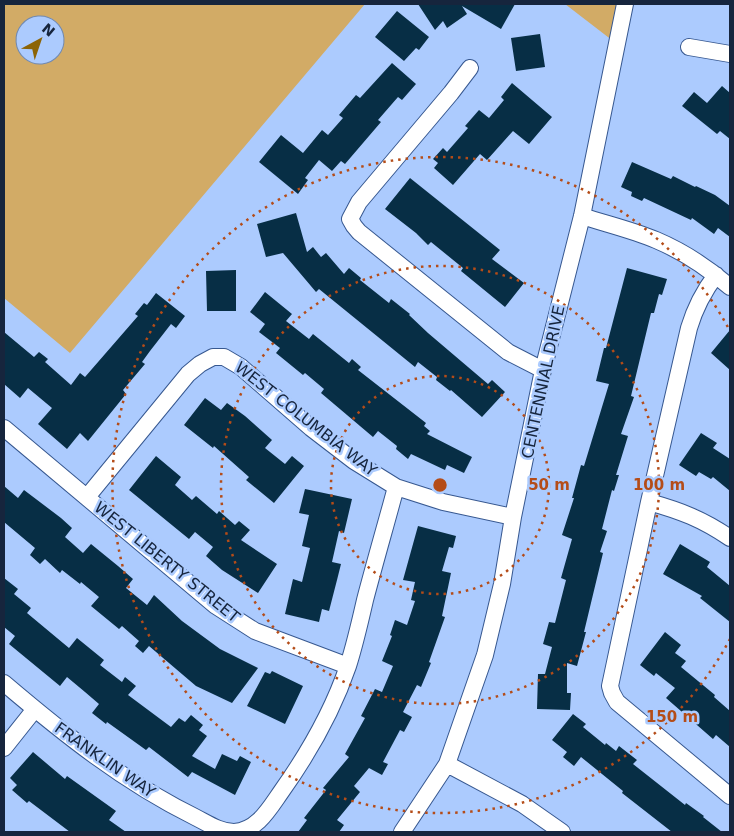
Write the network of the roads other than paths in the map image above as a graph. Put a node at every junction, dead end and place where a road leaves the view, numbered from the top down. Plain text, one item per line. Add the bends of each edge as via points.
1 (625, 4) edge
2 (689, 47) dead end
3 (730, 54) edge
4 (470, 68) dead end
5 (582, 216) junction
6 (716, 274) junction
7 (730, 287) edge
8 (543, 370) junction
9 (4, 428) edge
10 (396, 487) junction
11 (87, 497) junction
12 (649, 502) junction
13 (513, 518) junction
14 (730, 538) edge
15 (348, 666) junction
16 (4, 683) edge
17 (35, 709) junction
18 (4, 748) edge
19 (446, 764) junction
20 (730, 796) edge
21 (402, 832) edge
22 (562, 832) edge

1 - 5 street, CENTENNIAL DRIVE
2 - 3 street
4 - 8 street via 359,202 350,220 359,232 508,352
5 - 6 street via 656,240
5 - 8 street, CENTENNIAL DRIVE
6 - 7 street
6 - 12 street via 703,292 689,328
8 - 13 street, CENTENNIAL DRIVE
9 - 11 street, WEST LIBERTY STREET
10 - 11 street, WEST COLUMBIA WAY via 354,461 311,428 241,367 224,357 213,357 188,374
10 - 13 street, WEST COLUMBIA WAY
10 - 15 street
11 - 15 street, WEST LIBERTY STREET via 216,606 255,631
12 - 14 street via 706,522
12 - 20 street via 610,686 617,702
13 - 19 street, CENTENNIAL DRIVE via 485,655
15 - 17 street, FRANKLIN WAY via 328,713 285,786 255,824 232,832 179,809 133,783
16 - 17 street, FRANKLIN WAY
17 - 18 street
19 - 21 street, CENTENNIAL DRIVE
19 - 22 street via 522,804

